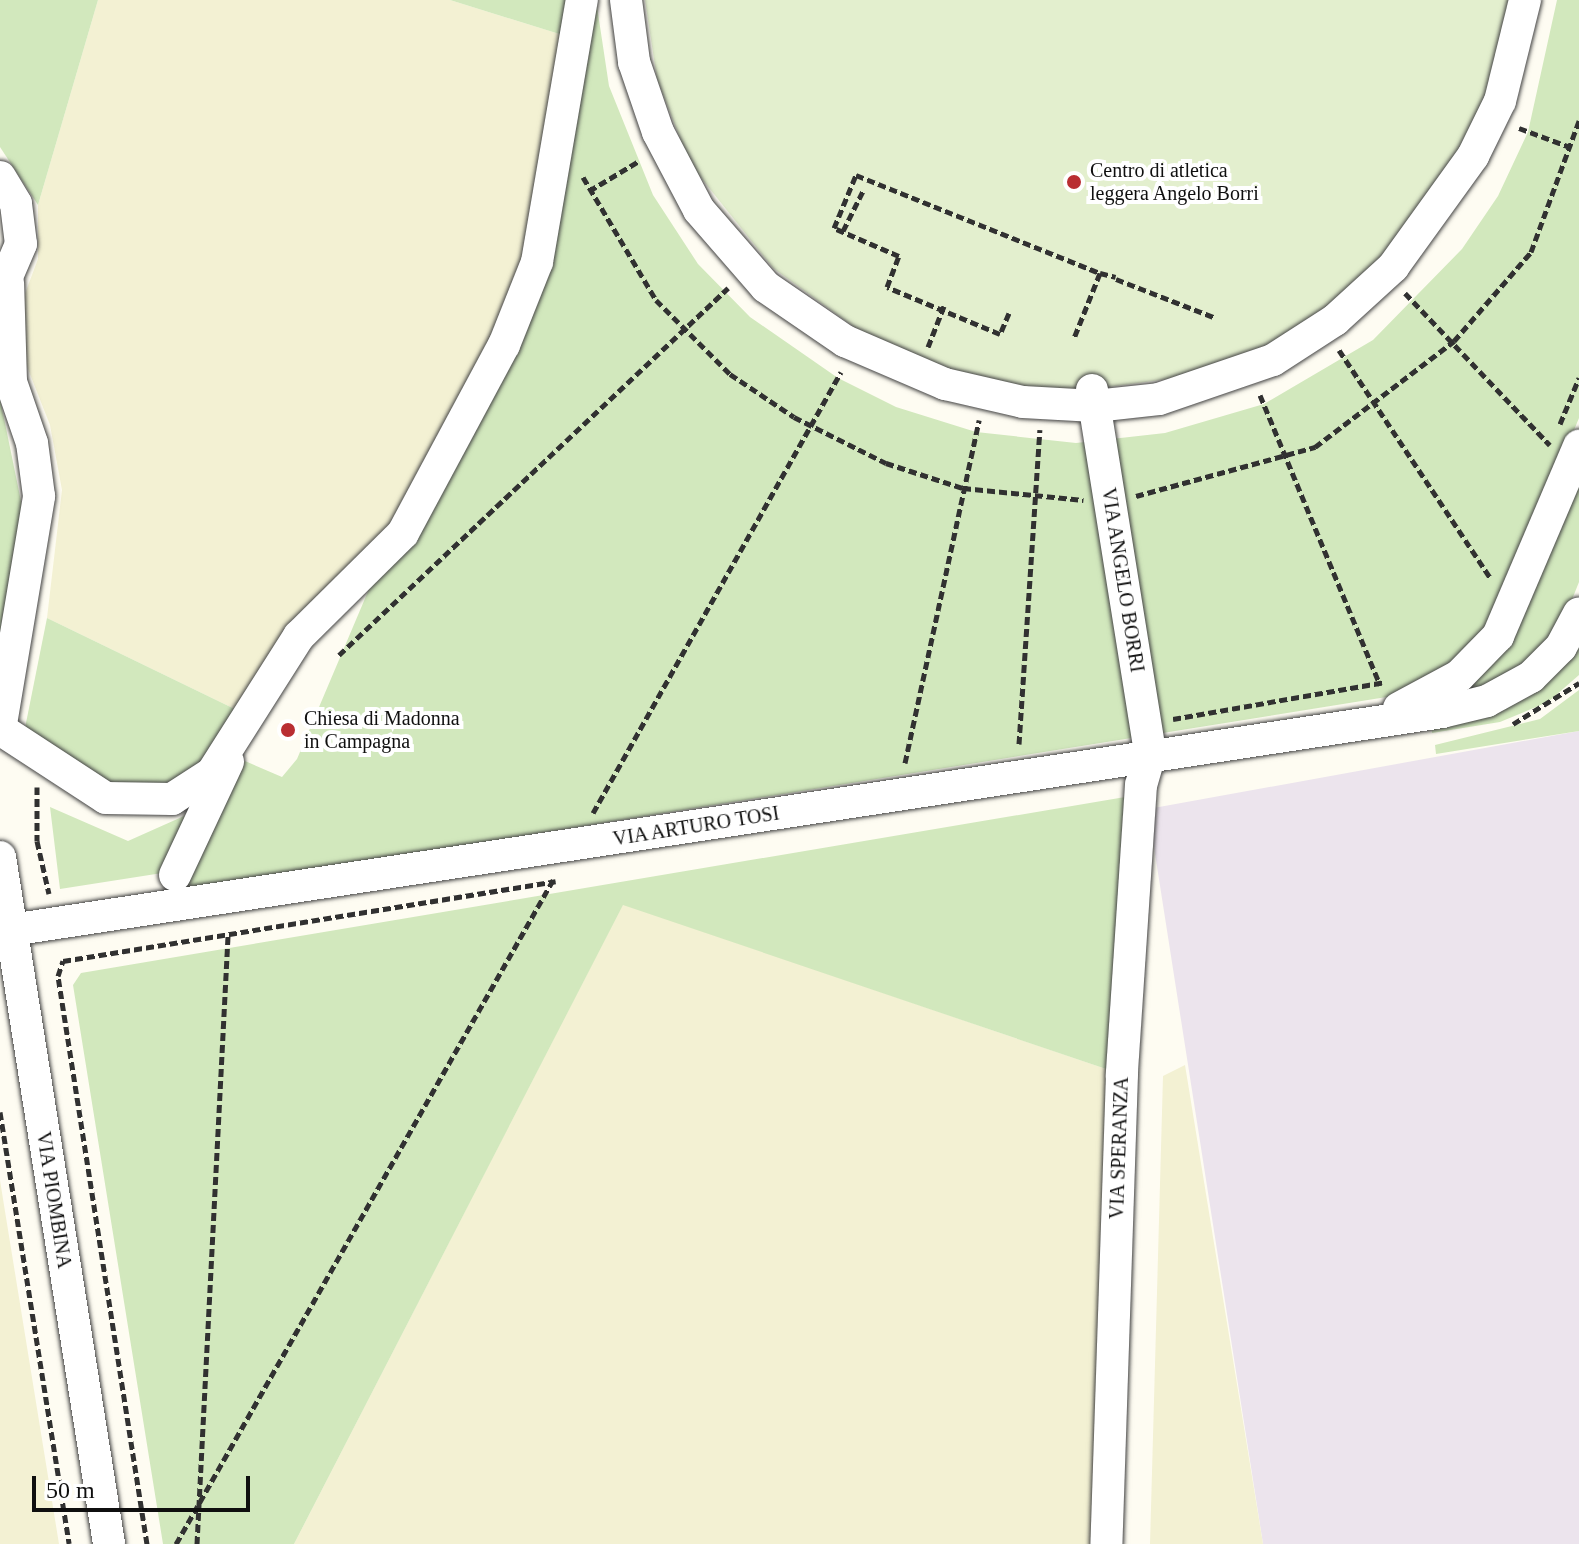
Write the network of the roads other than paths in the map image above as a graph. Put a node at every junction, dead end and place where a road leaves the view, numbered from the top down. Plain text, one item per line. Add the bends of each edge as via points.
1 (582, 0) edge
2 (626, 0) edge
3 (1525, 0) edge
4 (0, 177) edge
5 (4, 288) edge
6 (5, 376) edge
7 (1094, 398) junction
8 (1565, 446) edge
9 (1579, 613) edge
10 (1381, 716) junction
11 (0, 729) edge
12 (243, 732) junction
13 (1148, 739) junction
14 (0, 857) edge
15 (175, 875) dead end
16 (11, 930) junction
17 (109, 1544) edge
18 (1106, 1544) edge

1 - 12 street via 537,262 504,345 403,533 299,636
2 - 7 street via 634,62 666,146 699,210 748,269 805,318 855,347 984,395 1042,403
3 - 7 street via 1492,118 1438,212 1386,273 1323,327 1248,369 1159,399
4 - 5 street via 20,224
5 - 6 street
6 - 11 street via 32,443 39,496
7 - 13 street, VIA ANGELO BORRI
8 - 10 street, VIA ARTURO TOSI via 1498,636 1459,676
9 - 10 street, VIA ARTURO TOSI via 1553,656 1511,690 1442,712
10 - 13 street, VIA ARTURO TOSI
11 - 12 street via 106,798 172,799 212,773
12 - 15 street
13 - 16 street, VIA ARTURO TOSI via 572,845
13 - 18 street, VIA SPERANZA via 1122,1074
14 - 16 street, VIA PIOMBINA
16 - 17 street, VIA PIOMBINA

